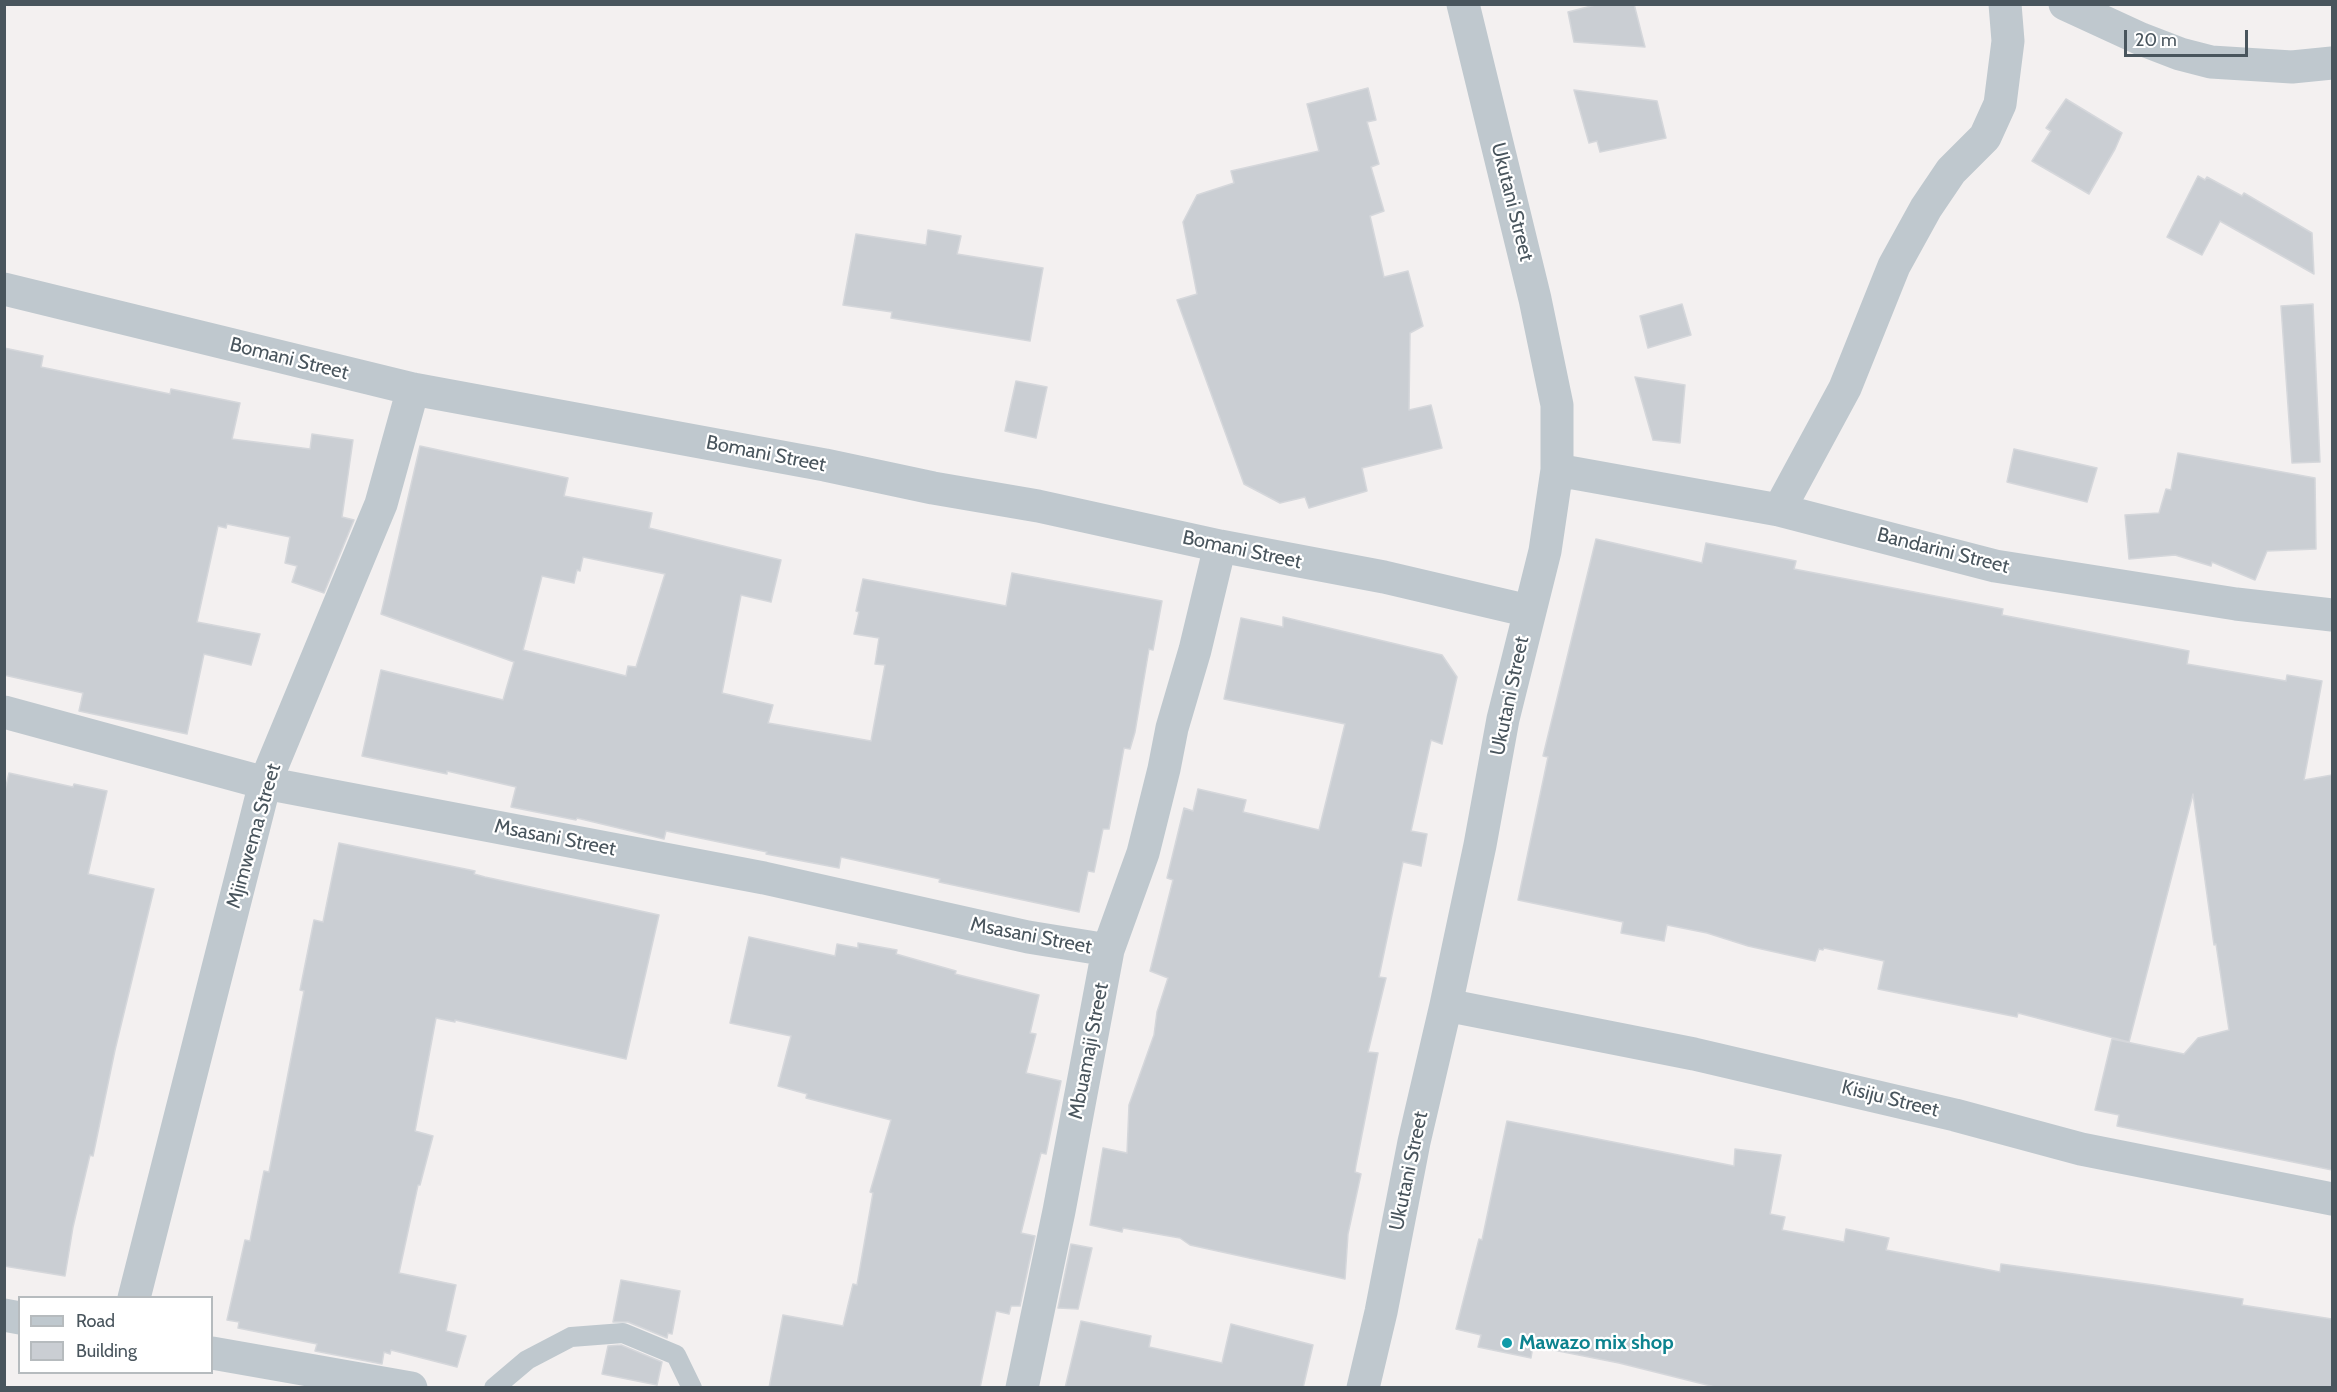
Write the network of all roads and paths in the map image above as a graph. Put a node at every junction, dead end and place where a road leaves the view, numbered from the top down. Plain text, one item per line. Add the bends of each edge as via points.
1 (1462, 4) edge
2 (2005, 4) edge
3 (2065, 4) edge
4 (2332, 63) edge
5 (4, 289) edge
6 (413, 388) junction
7 (1557, 470) junction
8 (1779, 510) junction
9 (1220, 546) junction
10 (1529, 611) junction
11 (2332, 615) edge
12 (4, 712) edge
13 (266, 783) junction
14 (1108, 950) junction
15 (1446, 1005) junction
16 (2332, 1199) edge
17 (135, 1296) edge
18 (213, 1353) edge
19 (411, 1388) edge
20 (494, 1388) edge
21 (692, 1388) edge
22 (1022, 1388) edge
23 (1363, 1388) edge

1 - 7 street, Ukutani Street via 1557,405
2 - 8 street via 2008,41 2001,104 1985,136 1951,171 1926,208 1894,266 1845,388
3 - 4 street via 2141,39 2211,63 2292,67
5 - 6 street, Bomani Street
6 - 9 street, Bomani Street via 1038,506
6 - 13 street, Mjimwema Street via 381,504
7 - 8 street, Bandarini Street
7 - 10 street, Ukutani Street via 1545,551
8 - 11 street, Bandarini Street via 1995,566
9 - 10 street, Bomani Street via 1384,577
9 - 14 street, Mbuamaji Street via 1143,853
10 - 15 street, Ukutani Street via 1503,719
12 - 13 street, Msasani Street
13 - 14 street, Msasani Street via 764,878 1028,937
13 - 17 street, Mjimwema Street
14 - 22 street, Mbuamaji Street
15 - 16 street, Kisiju Street via 1694,1054 1944,1112 2080,1149
15 - 23 street, Ukutani Street
18 - 19 street
20 - 21 lane via 527,1360 571,1337 623,1333 676,1355

